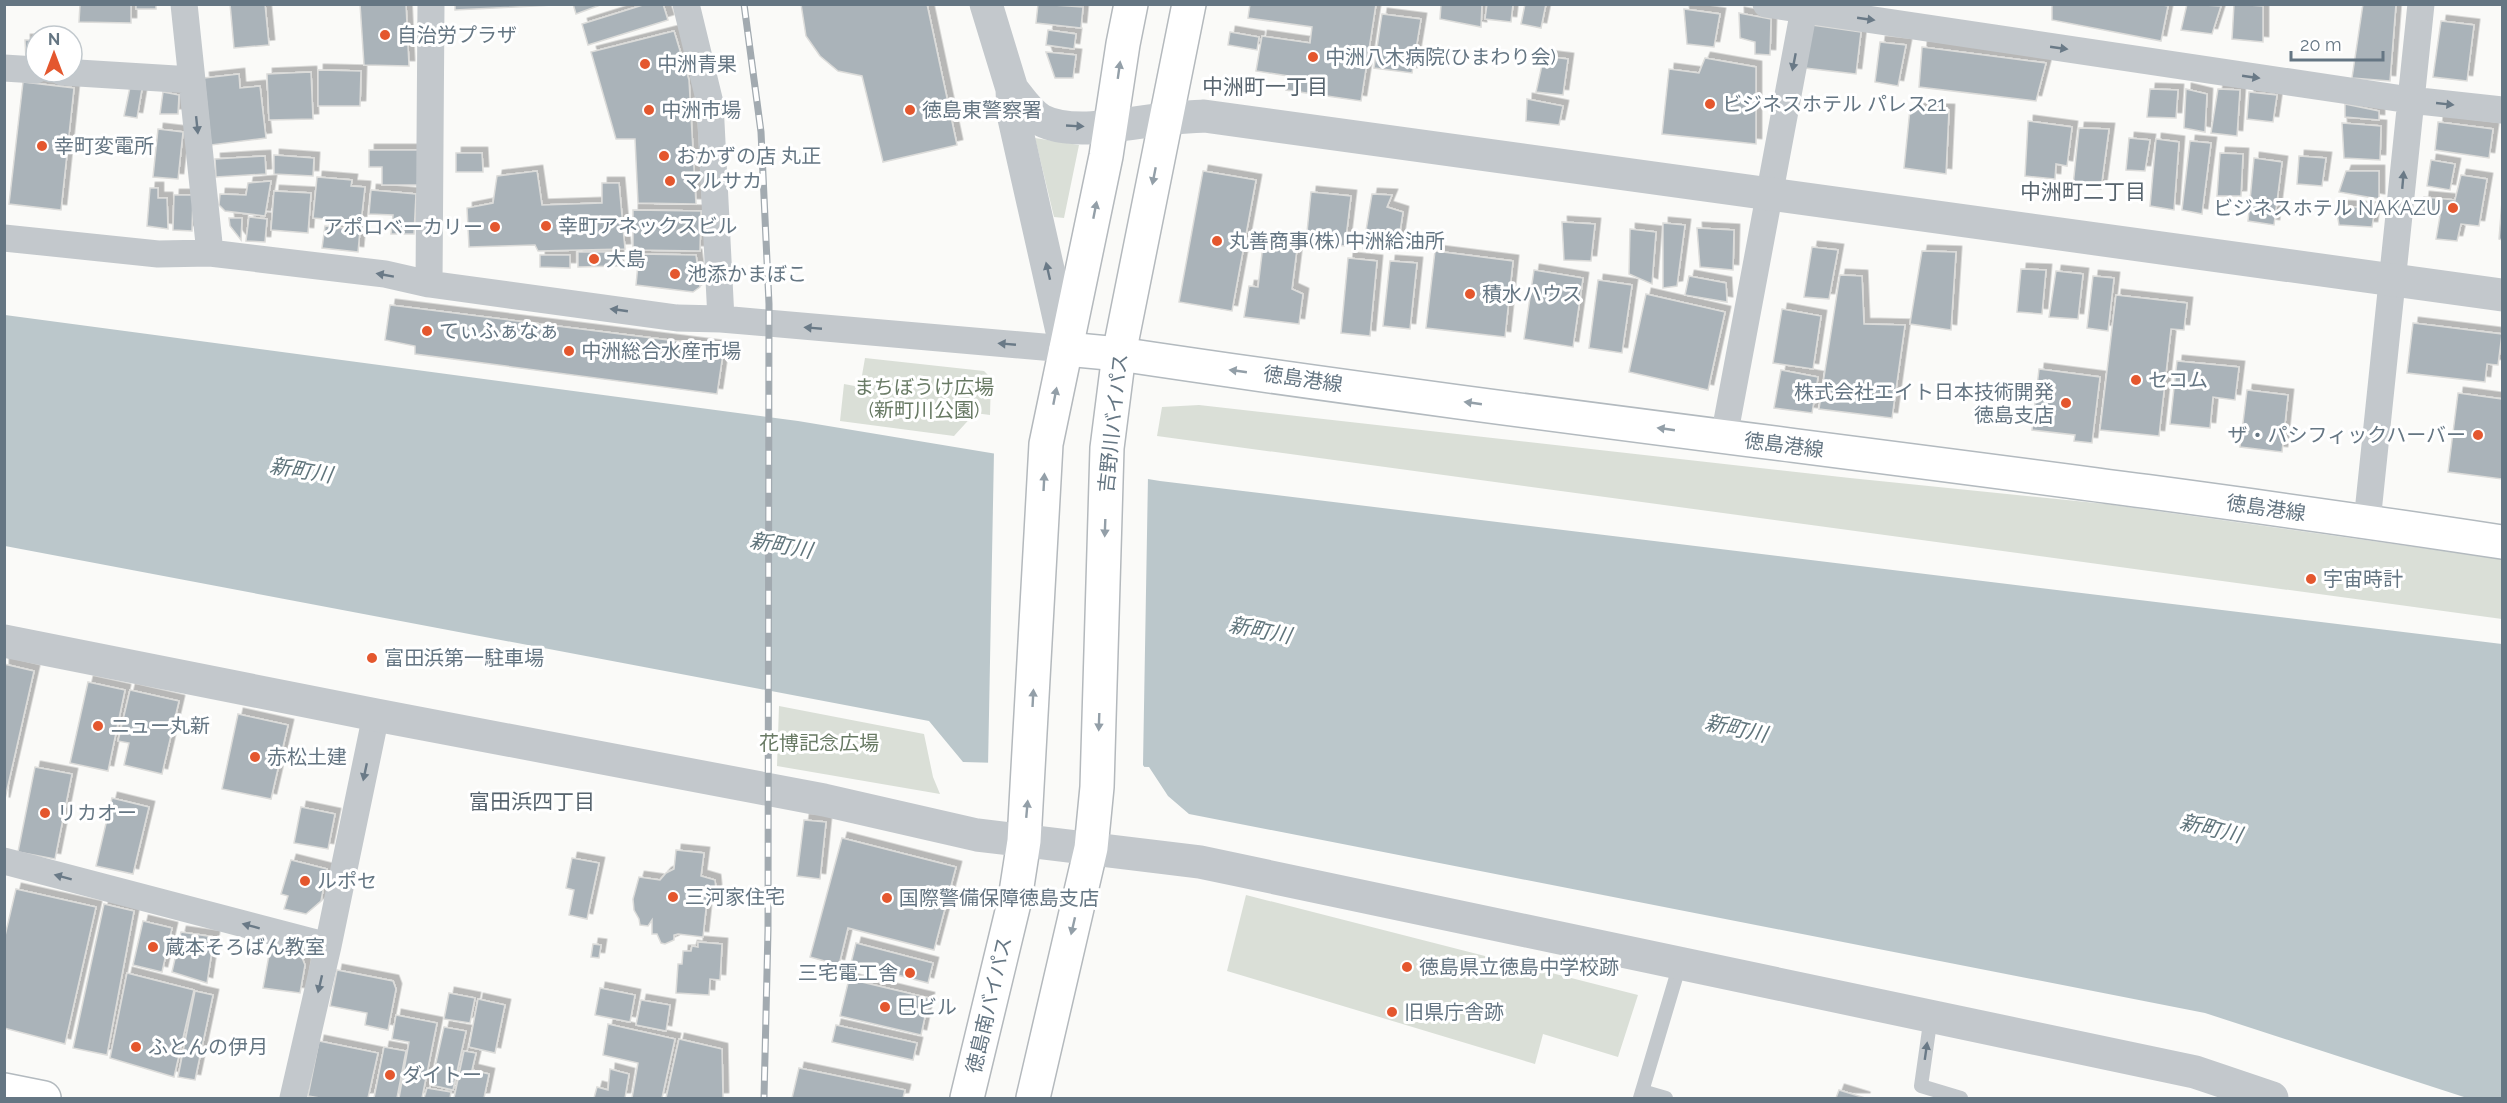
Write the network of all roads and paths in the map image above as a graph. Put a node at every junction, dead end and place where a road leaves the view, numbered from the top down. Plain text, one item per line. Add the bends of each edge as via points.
1 (184, 4) edge
2 (431, 4) edge
3 (686, 4) edge
4 (986, 4) edge
5 (1131, 4) edge
6 (1190, 4) edge
7 (1766, 4) edge
8 (2421, 4) edge
9 (1805, 7) edge
10 (4, 68) edge
11 (24, 69) edge
12 (84, 73) edge
13 (192, 80) junction
14 (1012, 89) junction
15 (2410, 100) junction
16 (2502, 110) edge
17 (1166, 119) junction
18 (1110, 127) junction
19 (1768, 194) junction
20 (4, 238) edge
21 (210, 253) junction
22 (2393, 280) junction
23 (429, 284) junction
24 (2502, 295) edge
25 (721, 319) junction
26 (1066, 349) junction
27 (1119, 354) junction
28 (1724, 437) junction
29 (2367, 522) junction
30 (2502, 542) edge
31 (4, 641) edge
32 (376, 715) junction
33 (1024, 841) junction
34 (1091, 848) junction
35 (4, 861) edge
36 (328, 946) junction
37 (1680, 964) junction
38 (1931, 1016) junction
39 (4, 1090) edge
40 (1641, 1095) edge
41 (44, 1098) edge
42 (293, 1098) edge
43 (967, 1098) edge
44 (1033, 1098) edge
45 (1666, 1098) edge
46 (1961, 1098) edge
47 (2270, 1098) edge

1 - 13 street
2 - 23 street
3 - 25 street via 710,103
4 - 14 street
18 -> 5 main road
6 - 17 main road, 吉野川バイパス
7 - 9 street
8 - 15 street
9 -> 15 street
9 -> 19 street
10 - 11 street
12 - 13 street
13 -> 21 street
14 -> 18 street via 1042,120 1066,126
26 -> 14 street via 1013,114
15 -> 16 street
22 -> 15 street
17 - 18 street
17 - 19 street via 1204,116
17 -> 27 main road, 吉野川バイパス
26 -> 18 main road
19 - 22 street
19 - 28 street
20 - 21 street via 158,254
23 -> 21 street via 385,274
22 - 24 street
22 - 29 street
25 -> 23 street via 677,318
26 -> 25 street
26 - 27 main road, 徳島港線
33 -> 26 main road via 1046,444
28 -> 27 main road, 徳島港線
27 -> 34 main road, 吉野川バイパス via 1107,448 1098,787
28 - 29 main road, 徳島港線
29 - 30 main road, 徳島港線
31 - 32 street
32 - 33 street via 824,800 977,835
32 -> 36 street
33 - 34 street
33 - 43 main road, 徳島南バイパス via 1015,899
34 - 37 street via 1200,862
34 -> 44 main road
36 -> 35 street
36 -> 42 street
37 - 38 street
37 - 40 lane
46 -> 38 lane via 1921,1086
38 - 47 street via 2195,1072
39 - 41 main road
40 - 45 lane

